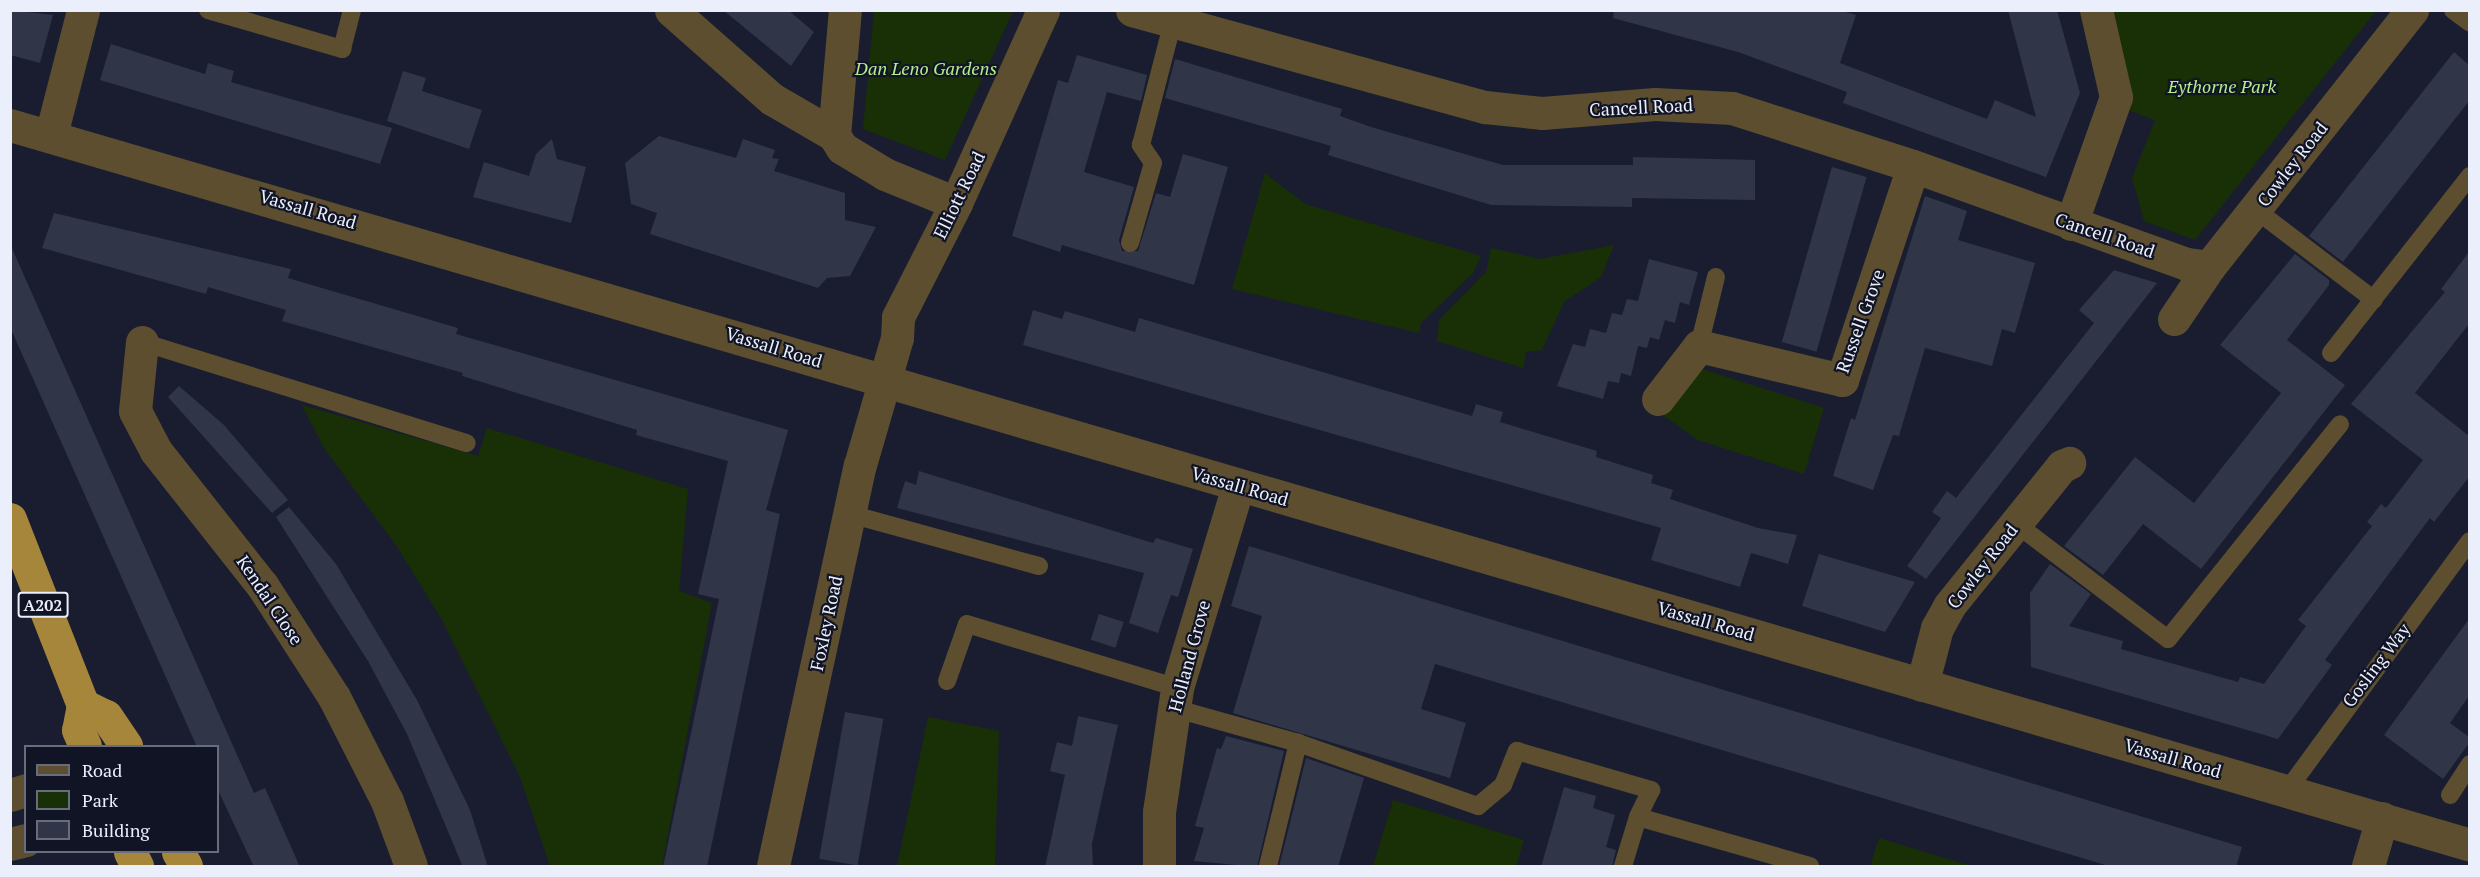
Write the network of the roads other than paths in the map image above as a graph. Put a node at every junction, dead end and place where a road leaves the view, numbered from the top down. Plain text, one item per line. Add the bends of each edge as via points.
1 (82, 10) edge
2 (208, 10) edge
3 (352, 10) edge
4 (671, 10) edge
5 (844, 10) edge
6 (1043, 10) edge
7 (1132, 10) edge
8 (2096, 10) edge
9 (2412, 10) edge
10 (2453, 10) edge
11 (1173, 21) junction
12 (2469, 23) edge
13 (10, 125) edge
14 (51, 135) junction
15 (834, 135) junction
16 (1913, 166) junction
17 (2467, 185) edge
18 (956, 202) junction
19 (2256, 210) junction
20 (2072, 224) junction
21 (1130, 243) dead end
22 (2209, 267) junction
23 (1716, 277) dead end
24 (2374, 300) junction
25 (2174, 319) dead end
26 (142, 342) joint
27 (1699, 346) junction
28 (2331, 353) dead end
29 (884, 381) junction
30 (1658, 399) dead end
31 (2340, 424) dead end
32 (467, 443) dead end
33 (2070, 463) dead end
34 (1238, 486) junction
35 (850, 514) junction
36 (10, 519) edge
37 (2015, 523) junction
38 (2467, 549) edge
39 (1040, 566) dead end
40 (948, 681) dead end
41 (1922, 685) junction
42 (1175, 698) junction
43 (83, 705) junction
44 (1298, 743) junction
45 (84, 745) edge
46 (125, 745) edge
47 (2469, 764) edge
48 (2286, 792) junction
49 (2450, 795) dead end
50 (1638, 817) junction
51 (2382, 818) junction
52 (2469, 845) edge
53 (130, 853) edge
54 (179, 853) edge
55 (137, 867) edge
56 (186, 867) edge
57 (411, 867) edge
58 (773, 867) edge
59 (1159, 867) edge
60 (1268, 867) edge
61 (1623, 867) edge
62 (1810, 867) edge
63 (2368, 867) edge

1 - 14 street
2 - 3 lane via 342,49
4 - 15 street via 772,99
5 - 15 street
6 - 18 street, Elliott Road
7 - 11 street, Cancell Road
8 - 20 street via 2116,97
9 - 19 street, Cowley Road
10 - 12 lane
11 - 16 street, Cancell Road via 1485,107 1542,113 1654,104 1732,108
11 - 21 lane via 1141,145 1153,163
13 - 14 street, Vassall Road
14 - 29 street, Vassall Road
15 - 18 street via 853,157
16 - 20 street, Cancell Road
16 - 27 street, Russell Grove via 1842,380
17 - 24 lane
18 - 29 street, Elliott Road via 898,317
19 - 22 street, Cowley Road
19 - 24 lane
20 - 22 street, Cancell Road
22 - 25 street, Cowley Road
23 - 27 lane
24 - 28 lane
26 - 32 lane
26 - 57 street, Kendal Close via 135,411 156,451 262,585 334,697 387,801
27 - 30 street
29 - 34 street, Vassall Road
29 - 35 street, Foxley Road
31 - 37 lane via 2168,639
33 - 37 street, Cowley Road via 2062,466
34 - 41 street, Vassall Road
34 - 42 street, Holland Grove
35 - 39 lane
35 - 58 street, Foxley Road
36 - 43 highway, A202
37 - 41 street, Cowley Road via 1949,606 1937,628
38 - 48 lane, Gosling Way
40 - 42 lane via 967,624
41 - 48 street, Vassall Road
42 - 44 lane
42 - 59 street, Holland Grove via 1159,812
43 - 45 highway, A202 via 78,730
43 - 46 highway via 106,716
44 - 50 lane via 1478,806 1503,785 1517,751 1651,790
44 - 60 lane
47 - 49 lane
48 - 51 street, Vassall Road
50 - 61 lane
50 - 62 lane
51 - 52 street, Vassall Road
51 - 63 street
53 - 55 highway
54 - 56 highway

